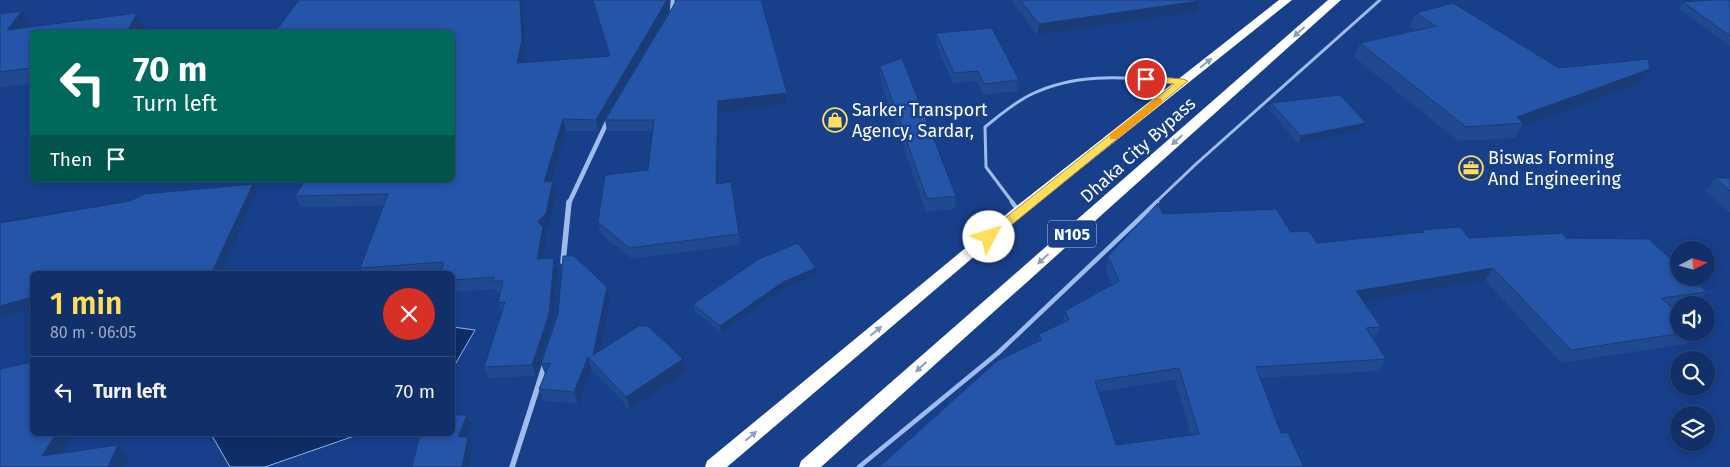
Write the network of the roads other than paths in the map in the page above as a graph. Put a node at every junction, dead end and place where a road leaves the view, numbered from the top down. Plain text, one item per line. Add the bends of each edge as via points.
1 (673, 0) edge
2 (1286, 0) edge
3 (1335, 0) edge
4 (1380, 0) edge
5 (668, 19) edge
6 (1183, 81) junction
7 (610, 116) edge
8 (1019, 211) junction
9 (563, 268) edge
10 (548, 354) edge
11 (512, 467) edge
12 (714, 467) edge
13 (808, 467) edge
14 (859, 467) edge

1 - 5 street via 673,11
6 -> 2 highway
3 -> 13 highway, Dhaka City Bypass / N105
4 - 14 lane via 1196,164 998,353
6 - 8 highway
6 - 8 lane via 1108,77 1068,80 1033,92 1007,107 985,127 986,167
7 - 9 street via 569,200
12 -> 8 highway
10 - 11 street

